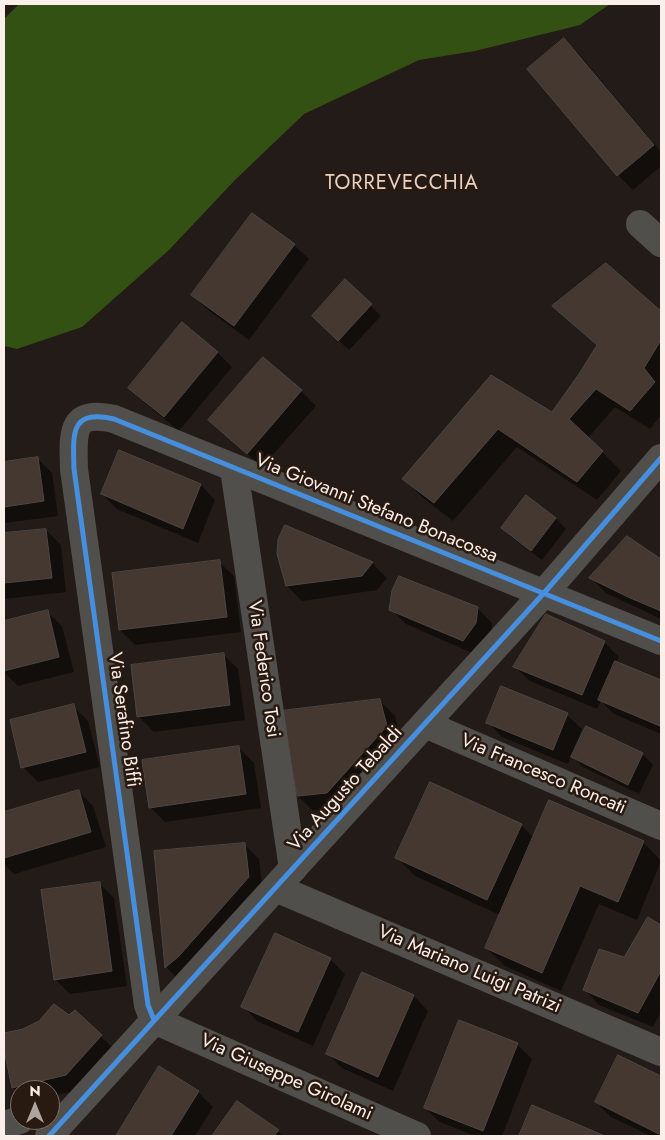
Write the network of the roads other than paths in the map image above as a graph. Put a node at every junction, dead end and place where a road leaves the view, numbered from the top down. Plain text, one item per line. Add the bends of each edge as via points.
1 (640, 224) dead end
2 (661, 243) edge
3 (79, 423) joint
4 (661, 458) edge
5 (234, 469) junction
6 (544, 593) junction
7 (661, 641) edge
8 (425, 724) junction
9 (661, 826) edge
10 (285, 879) junction
11 (154, 1020) junction
12 (661, 1052) edge
13 (81, 1102) junction
14 (60, 1108) edge
15 (49, 1136) edge
16 (417, 1136) edge

1 - 2 street
3 - 5 street, Via Giovanni Stefano Bonacossa via 86,417 114,419
3 - 11 street, Via Serafino Biffi via 74,444 74,469 148,1005
4 - 6 street, Via Augusto Tebaldi
5 - 6 street, Via Giovanni Stefano Bonacossa
5 - 10 street, Via Federico Tosi
6 - 7 street, Via Giovanni Stefano Bonacossa
6 - 8 street, Via Augusto Tebaldi
8 - 9 street, Via Francesco Roncati
8 - 10 street, Via Augusto Tebaldi
10 - 11 street, Via Augusto Tebaldi
10 - 12 street, Via Mariano Luigi Patrizi
11 - 13 street, Via Augusto Tebaldi
11 - 16 street, Via Giuseppe Girolami
13 - 14 street
13 - 15 street, Via Augusto Tebaldi

